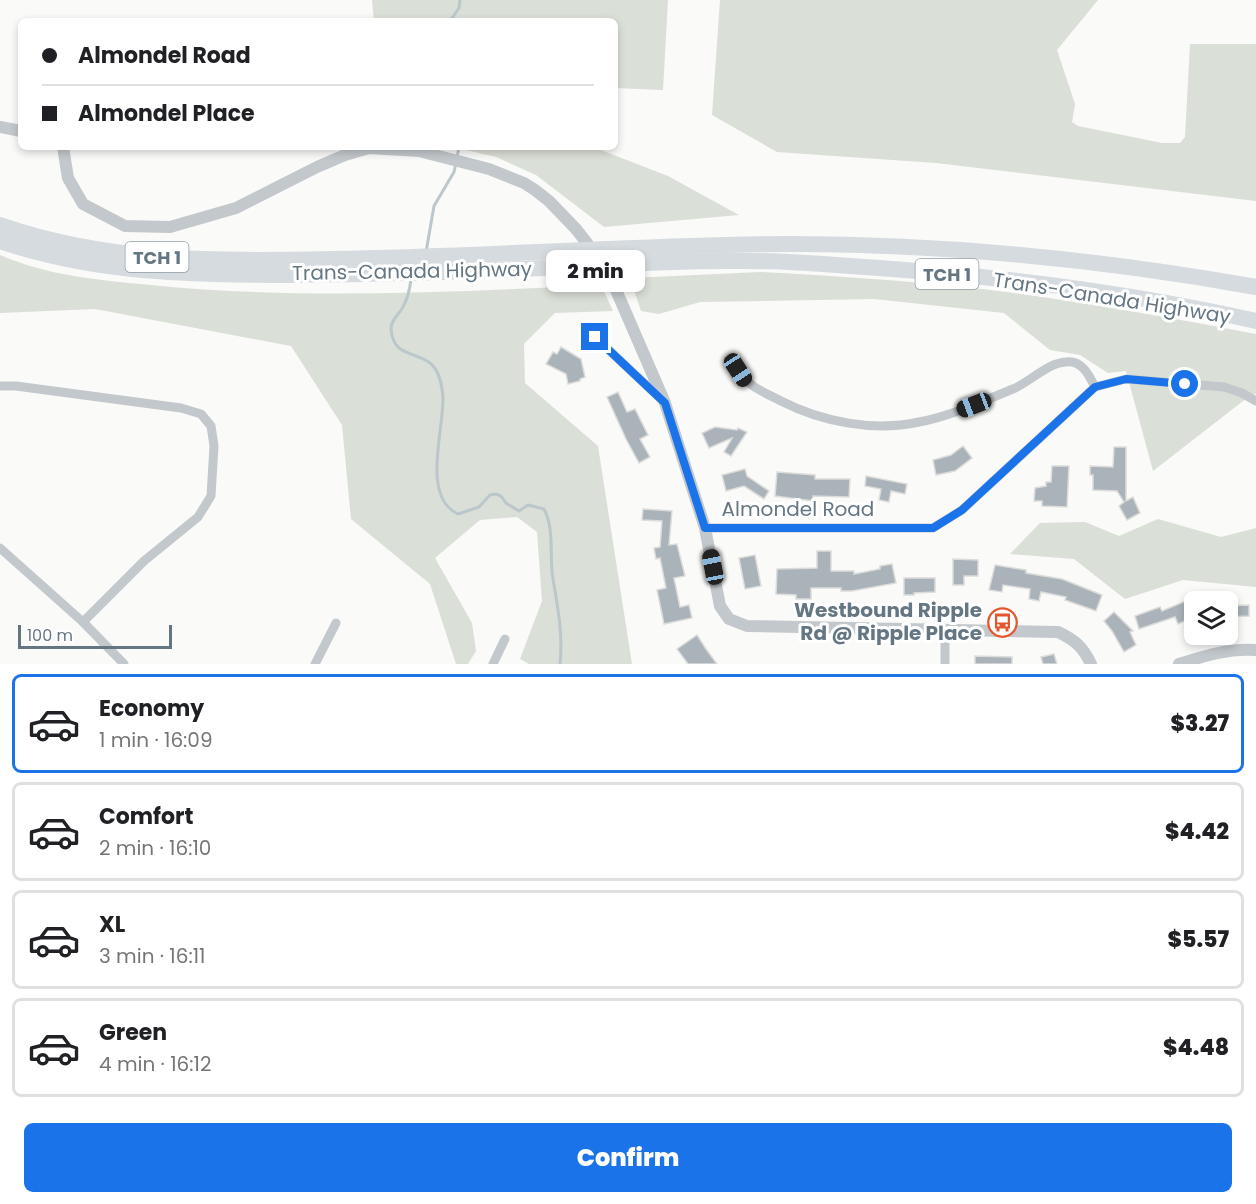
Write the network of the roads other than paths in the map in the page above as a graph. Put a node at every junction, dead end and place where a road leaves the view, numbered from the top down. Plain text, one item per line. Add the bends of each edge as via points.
1 (0, 127) edge
2 (18, 130) edge
3 (63, 150) edge
4 (362, 150) edge
5 (407, 150) edge
6 (0, 225) edge
7 (0, 241) edge
8 (319, 267) junction
9 (1256, 287) edge
10 (1256, 321) edge
11 (595, 337) dead end
12 (738, 370) dead end
13 (0, 386) edge
14 (1095, 387) junction
15 (1256, 401) edge
16 (665, 403) junction
17 (705, 528) junction
18 (0, 548) edge
19 (83, 622) junction
20 (336, 623) dead end
21 (945, 629) junction
22 (505, 639) dead end
23 (1256, 650) edge
24 (124, 664) edge
25 (315, 664) edge
26 (494, 664) edge
27 (945, 664) edge
28 (1091, 664) edge
29 (1179, 664) edge

1 - 2 street
3 - 4 street, Almondel Road via 68,178 83,204 125,226 170,227 236,208
5 - 16 street, Almondel Road via 489,169 524,183 549,201 604,268
6 - 8 highway, Trans-Canada Highway / TCH 1 via 77,247 134,256
7 - 8 highway, Trans-Canada Highway / TCH 1 via 74,261 133,270 226,275
8 - 9 highway, Trans-Canada Highway / TCH 1 via 490,255 773,244 910,247 1087,262
8 - 10 highway, Trans-Canada Highway / TCH 1 via 490,270 773,261 953,274 1120,295
11 - 16 street
12 - 14 street via 747,383 796,409 877,427 918,423 952,413 1017,388 1066,362 1088,372
13 - 19 street via 181,408 201,414 211,426 211,496 202,513 144,561
14 - 15 street, Almondel Road via 1126,379 1214,386
14 - 17 street, Almondel Road via 962,510 933,528
16 - 17 street, Almondel Road
17 - 21 street via 720,606 729,619 747,626
18 - 19 street
19 - 24 street
20 - 25 street
21 - 27 street
21 - 28 street via 1058,632 1074,639
22 - 26 street
23 - 29 street via 1222,652

